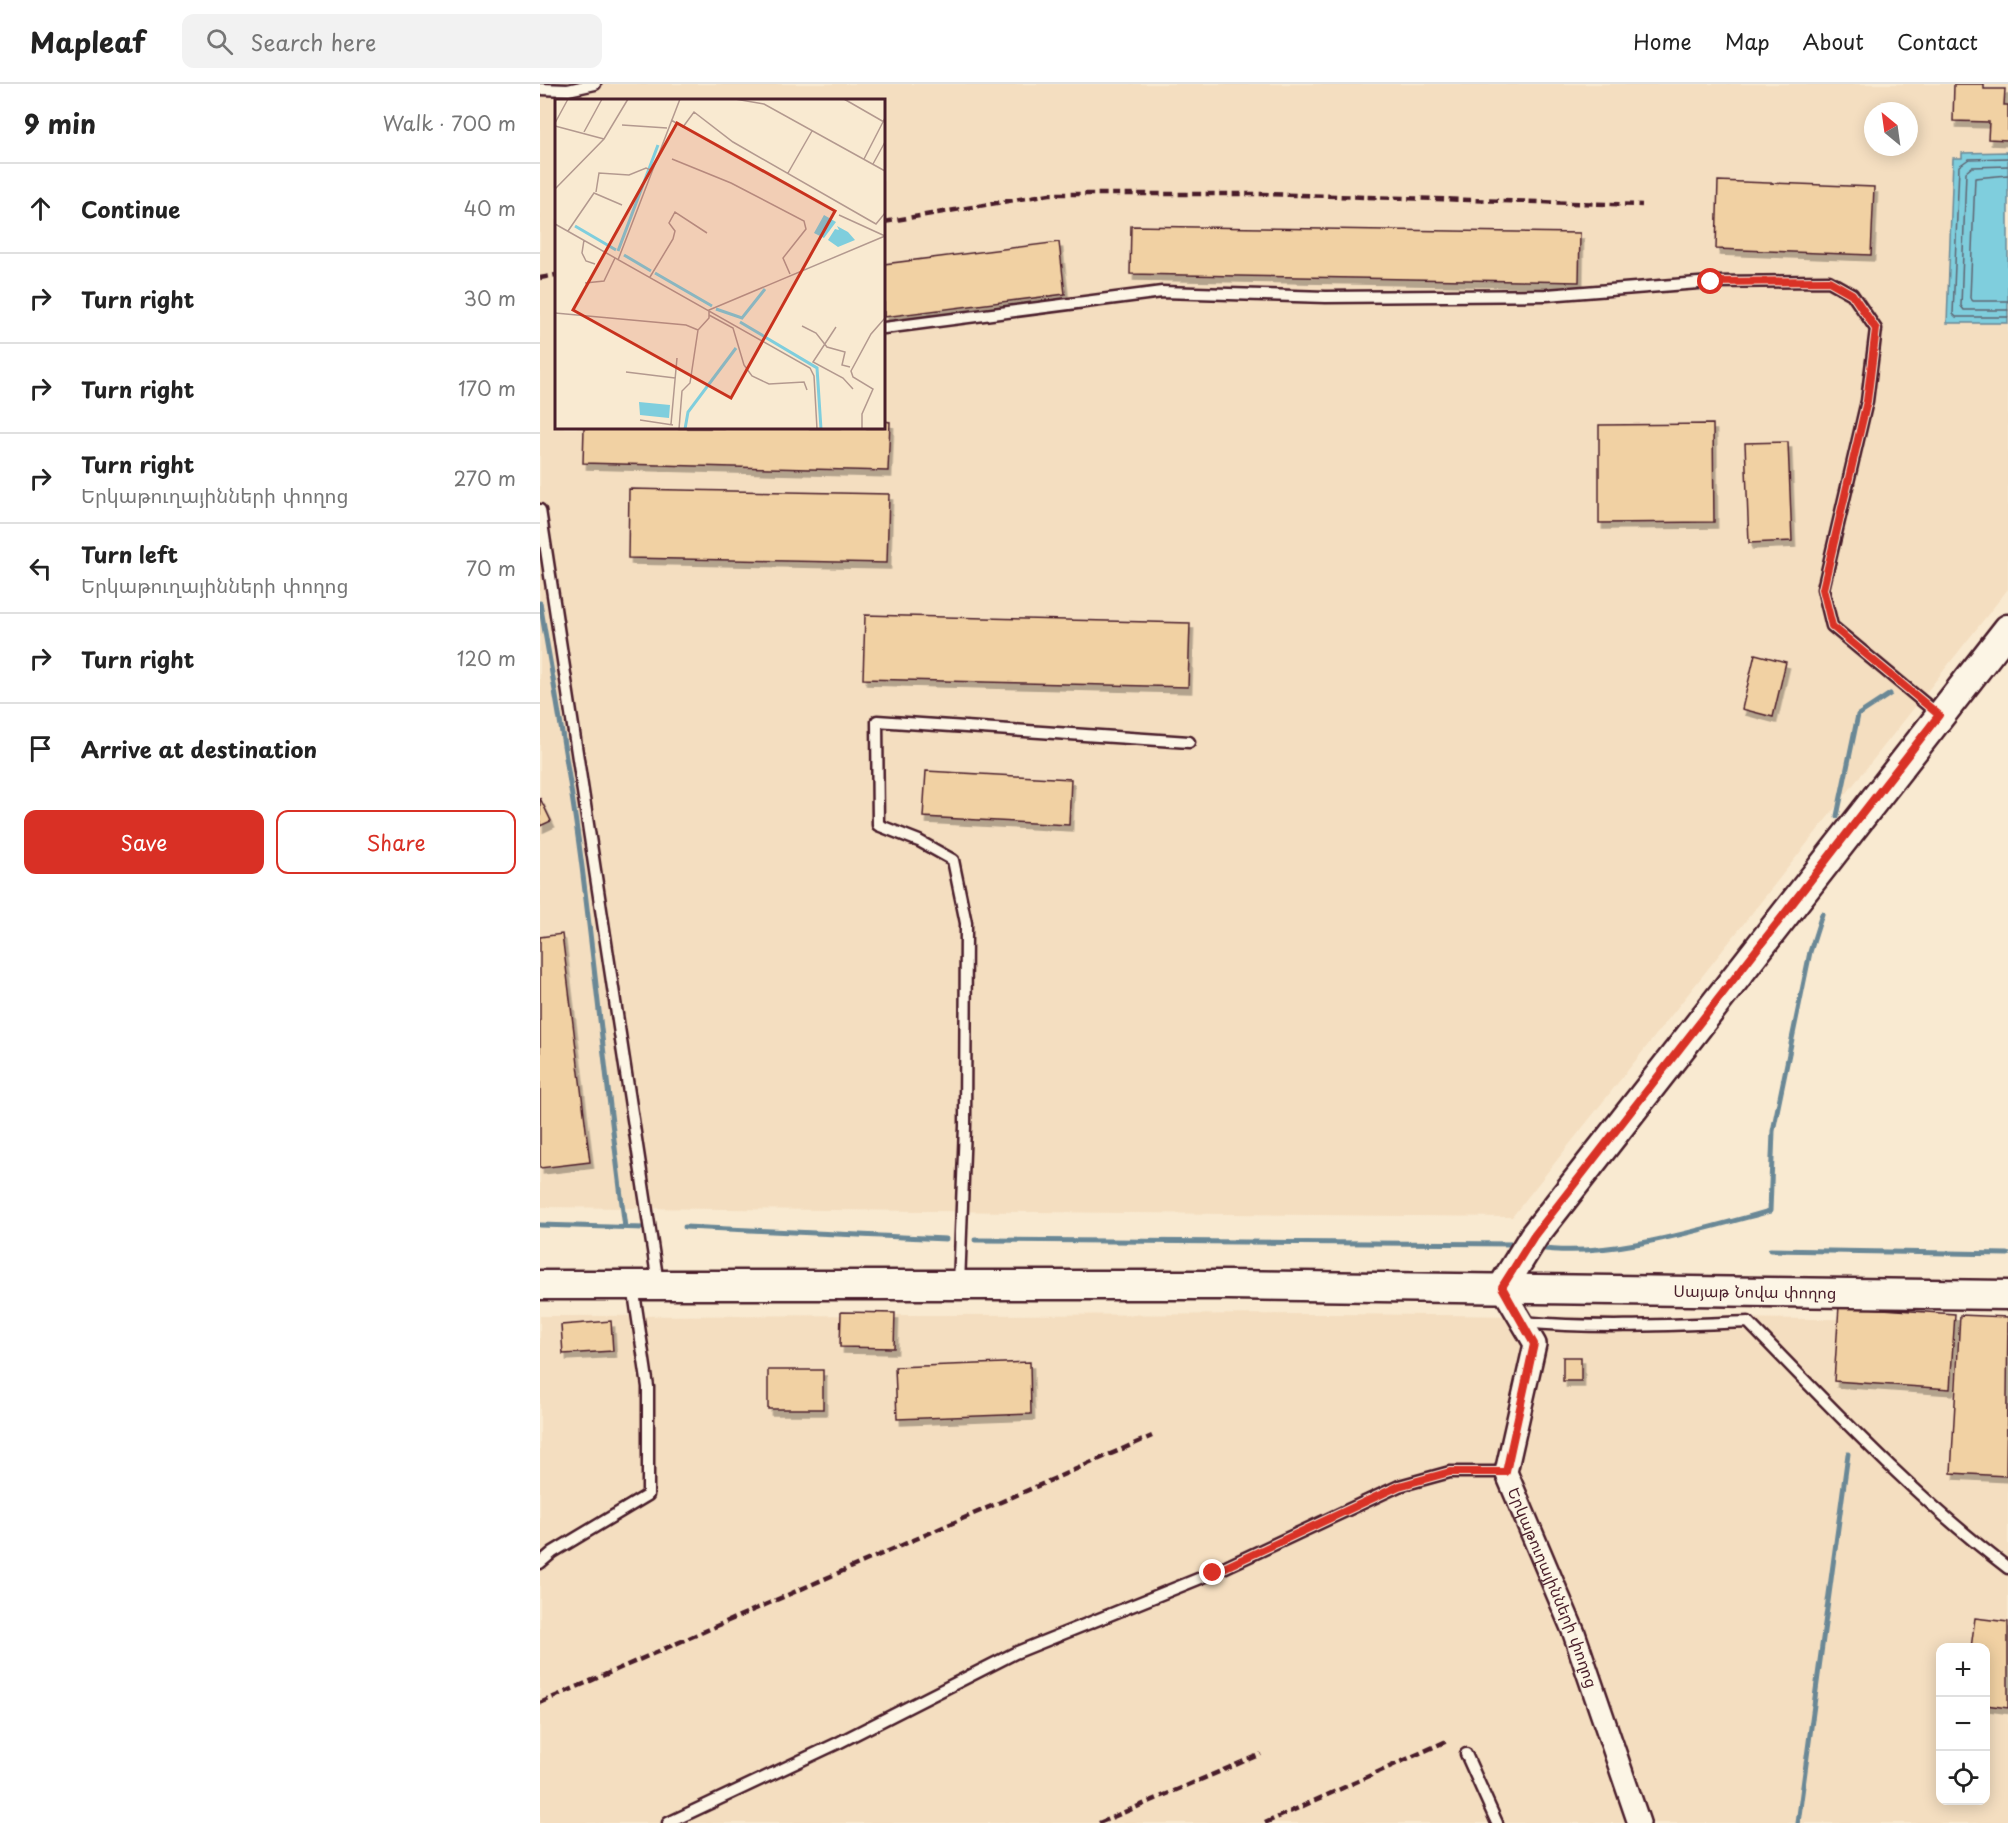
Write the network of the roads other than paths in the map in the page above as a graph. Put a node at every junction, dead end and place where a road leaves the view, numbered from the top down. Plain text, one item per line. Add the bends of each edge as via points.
1 (595, 84) edge
2 (540, 89) edge
3 (885, 328) edge
4 (540, 510) edge
5 (541, 523) edge
6 (2008, 629) edge
7 (1939, 715) junction
8 (1189, 741) dead end
9 (540, 1285) edge
10 (646, 1286) junction
11 (959, 1286) junction
12 (1502, 1287) junction
13 (2008, 1295) edge
14 (1522, 1322) junction
15 (1506, 1472) junction
16 (540, 1563) edge
17 (2008, 1568) edge
18 (1466, 1754) dead end
19 (668, 1823) edge
20 (1497, 1823) edge
21 (1639, 1823) edge

1 - 2 lane via 568,90
3 - 7 lane via 1162,292 1326,297 1547,295 1711,282 1829,281 1852,294 1876,329 1867,401 1823,589 1832,626
4 - 5 lane
5 - 10 lane
6 - 7 main road
7 - 12 main road via 1534,1236
8 - 11 lane via 878,720 878,825 953,860 966,923
9 - 10 main road, Սայաթ Նովա փողոց
10 - 11 main road, Սայաթ Նովա փողոց
10 - 16 lane via 648,1495
11 - 12 main road, Սայաթ Նովա փողոց
12 - 13 main road, Սայաթ Նովա փողոց
12 - 14 street, Երկաթուղայինների փողոց
14 - 15 street, Երկաթուղայինների փողոց via 1534,1344
14 - 17 lane via 1561,1326 1748,1322 1882,1457 1972,1541
15 - 19 lane via 1450,1472 1399,1486 1213,1573 1015,1653
15 - 21 street, Երկաթուղայինների փողոց via 1574,1633
18 - 20 lane

